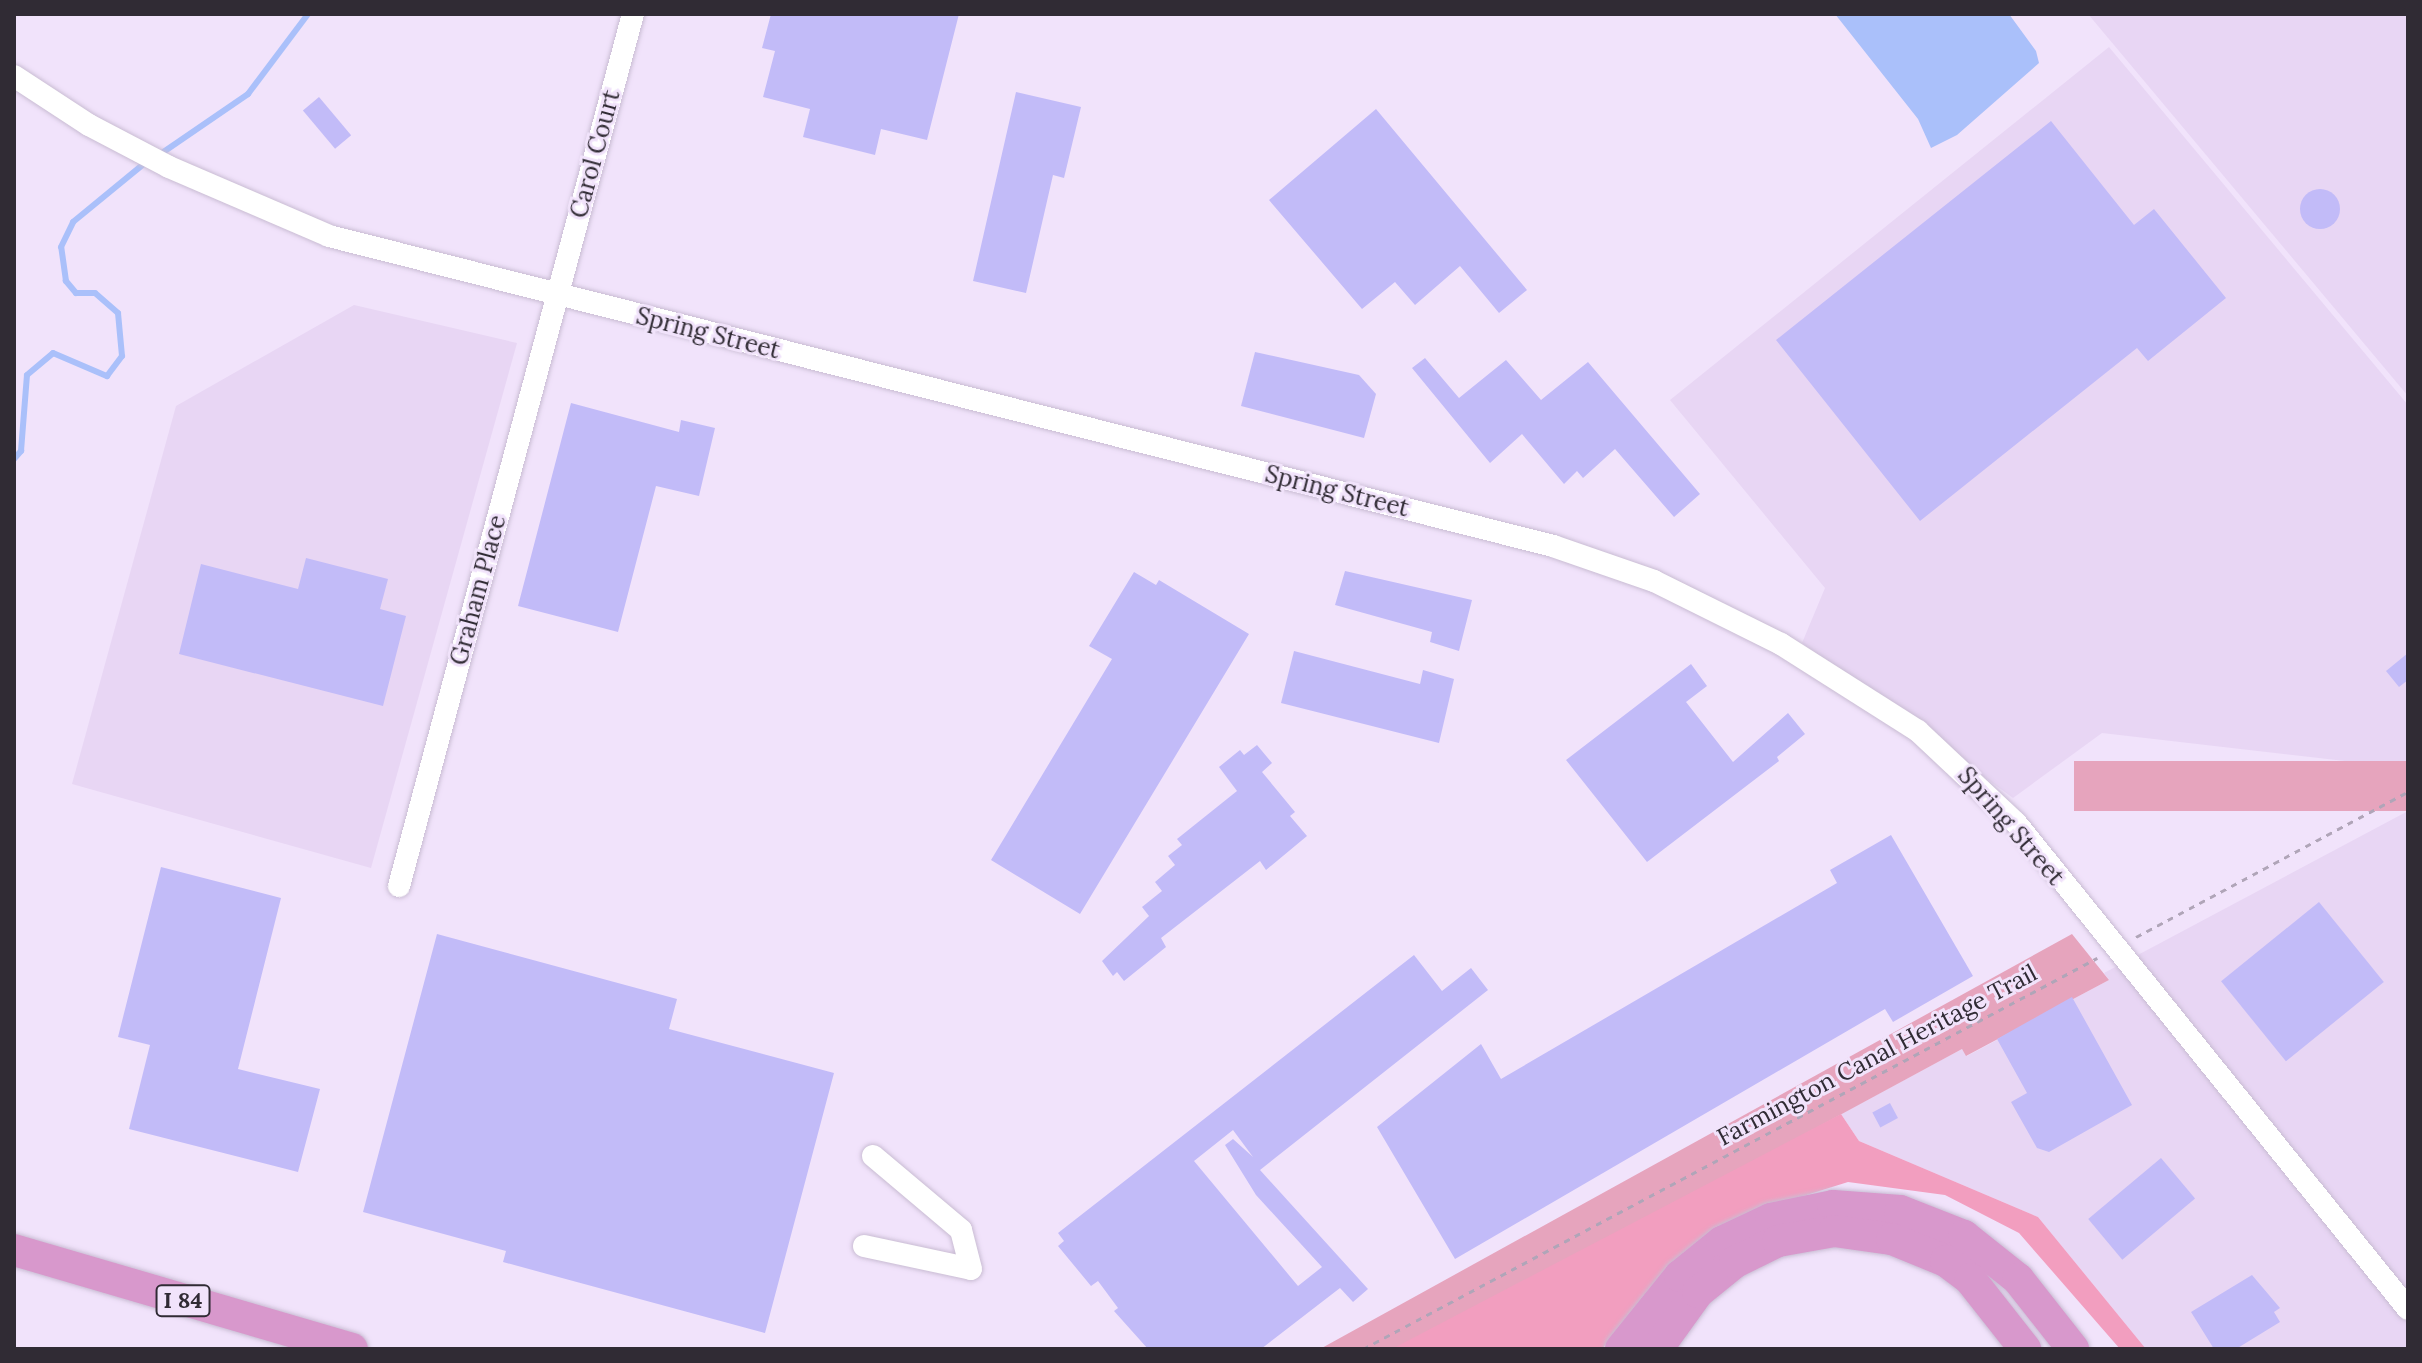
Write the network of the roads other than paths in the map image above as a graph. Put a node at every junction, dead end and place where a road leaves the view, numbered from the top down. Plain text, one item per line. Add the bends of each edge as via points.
1 (633, 14) edge
2 (14, 76) edge
3 (556, 295) junction
4 (399, 886) dead end
5 (873, 1156) dead end
6 (864, 1246) dead end
7 (14, 1250) edge
8 (2408, 1309) edge
9 (352, 1349) edge
10 (1621, 1349) edge
11 (1657, 1349) edge
12 (2025, 1349) edge
13 (2073, 1349) edge

1 - 3 street, Carol Court
2 - 3 street, Spring Street via 135,150 329,236
3 - 4 street, Graham Place
3 - 8 street, Spring Street via 1477,526 1654,581 1834,675 1952,758 2016,823
5 - 6 street via 961,1230 971,1269
7 - 9 highway, I 84
10 - 13 highway via 1680,1276 1722,1242 1786,1214 1845,1206 1900,1211 1964,1236 2018,1279
11 - 12 highway via 1698,1292 1735,1262 1778,1241 1834,1231 1892,1239 1946,1261 1980,1291

